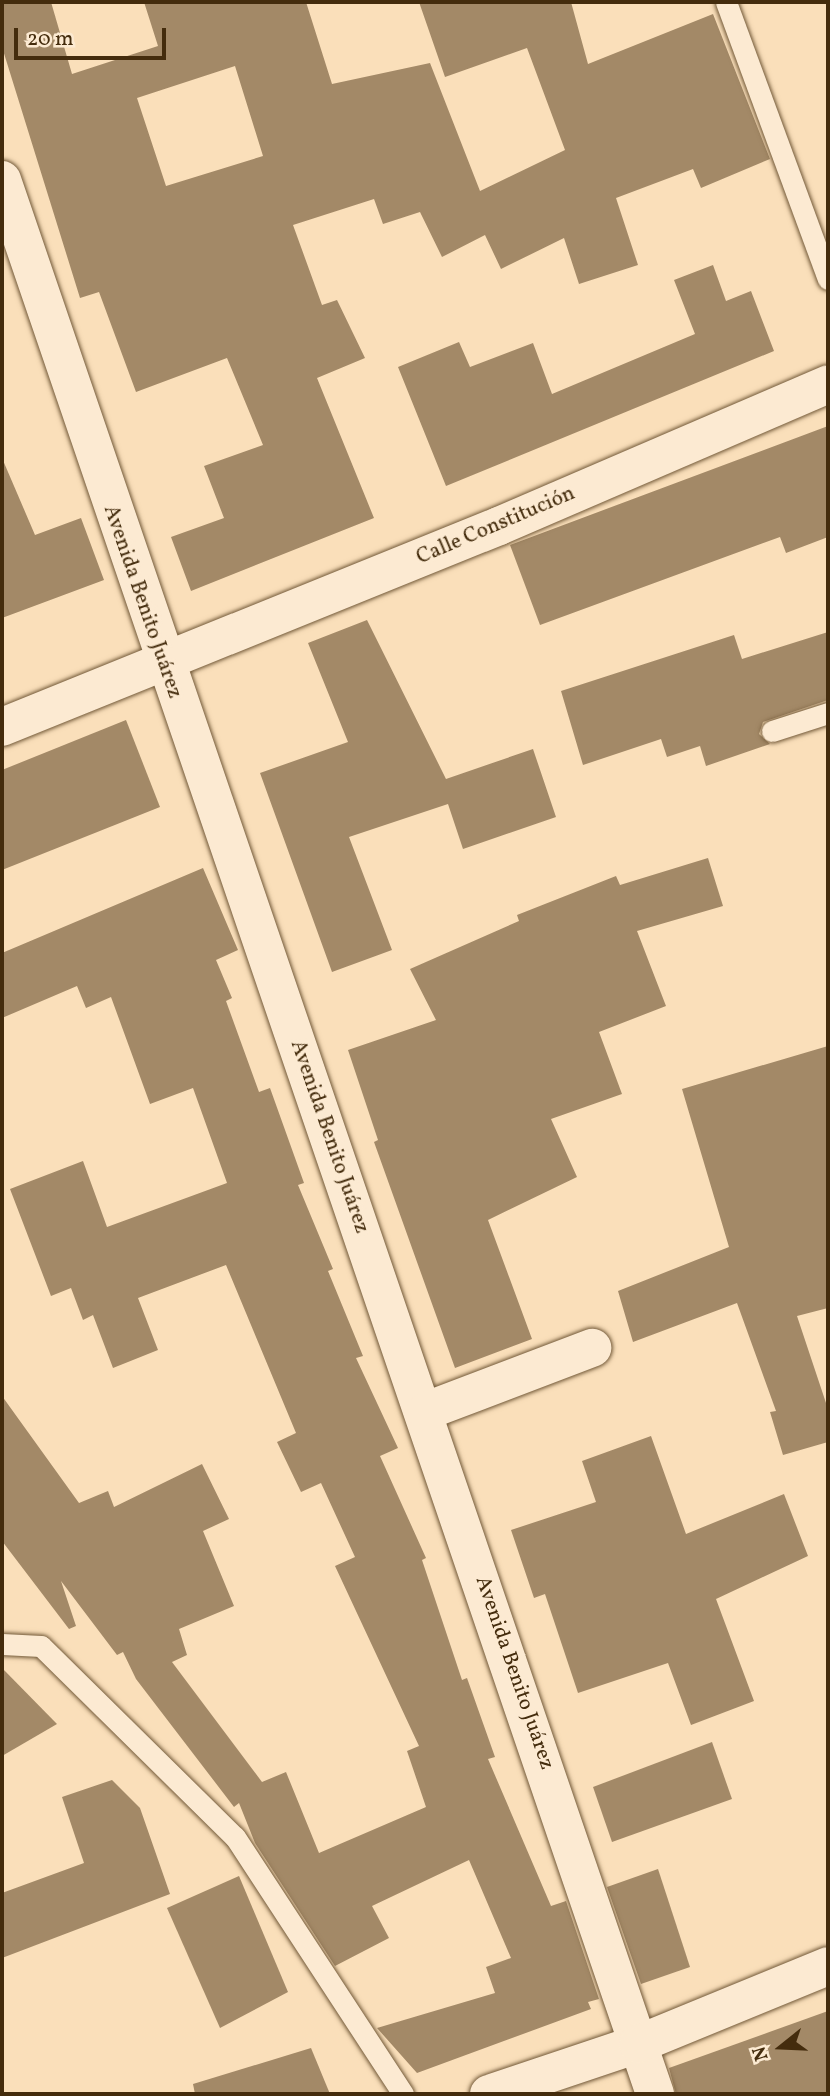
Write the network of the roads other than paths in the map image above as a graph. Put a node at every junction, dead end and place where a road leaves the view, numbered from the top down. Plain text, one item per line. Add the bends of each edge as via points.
1 (726, 2) edge
2 (2, 180) edge
3 (828, 279) edge
4 (828, 384) edge
5 (163, 665) junction
6 (828, 713) edge
7 (2, 727) edge
8 (772, 731) dead end
9 (592, 1348) dead end
10 (426, 1411) junction
11 (2, 1644) edge
12 (828, 1966) edge
13 (639, 2044) junction
14 (403, 2094) edge
15 (489, 2094) edge
16 (655, 2094) edge

1 - 3 lane
2 - 5 street, Avenida Benito Juárez
4 - 5 street, Calle Constitución
5 - 7 street, Calle Constitución
5 - 10 street, Avenida Benito Juárez
6 - 8 lane
9 - 10 street
10 - 13 street, Avenida Benito Juárez
11 - 14 lane via 41,1646 234,1836
12 - 13 street
13 - 15 street
13 - 16 street, Avenida Benito Juárez

